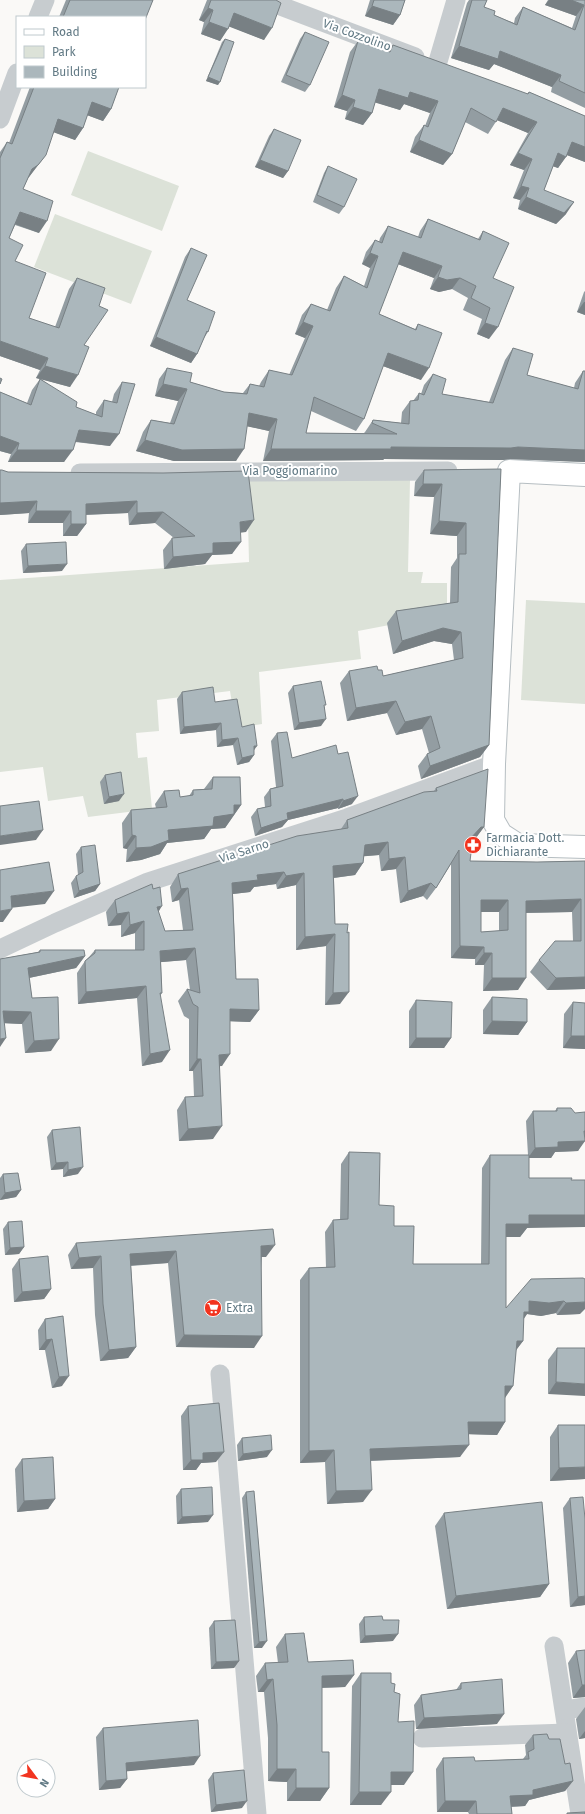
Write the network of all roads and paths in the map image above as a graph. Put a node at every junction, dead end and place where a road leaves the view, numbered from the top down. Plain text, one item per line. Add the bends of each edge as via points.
1 (45, 0) edge
2 (265, 0) edge
3 (456, 0) edge
4 (38, 16) edge
5 (16, 77) edge
6 (0, 119) edge
7 (462, 471) edge
8 (61, 473) edge
9 (585, 476) edge
10 (494, 764) junction
11 (585, 847) edge
12 (0, 949) edge
13 (220, 1374) dead end
14 (554, 1646) dead end
15 (585, 1707) edge
16 (565, 1710) junction
17 (567, 1733) junction
18 (422, 1738) dead end
19 (257, 1814) edge
20 (580, 1814) edge

1 - 4 street
2 - 3 street, Via Cozzolino via 444,67
5 - 6 street
7 - 8 street, Via Poggiomarino
9 - 10 main road via 501,471
10 - 11 main road via 493,820 501,834 518,845
10 - 12 street, Via Sarno via 347,818 148,882
13 - 19 street
14 - 16 street
15 - 16 street
16 - 17 street
17 - 18 street
17 - 20 street

